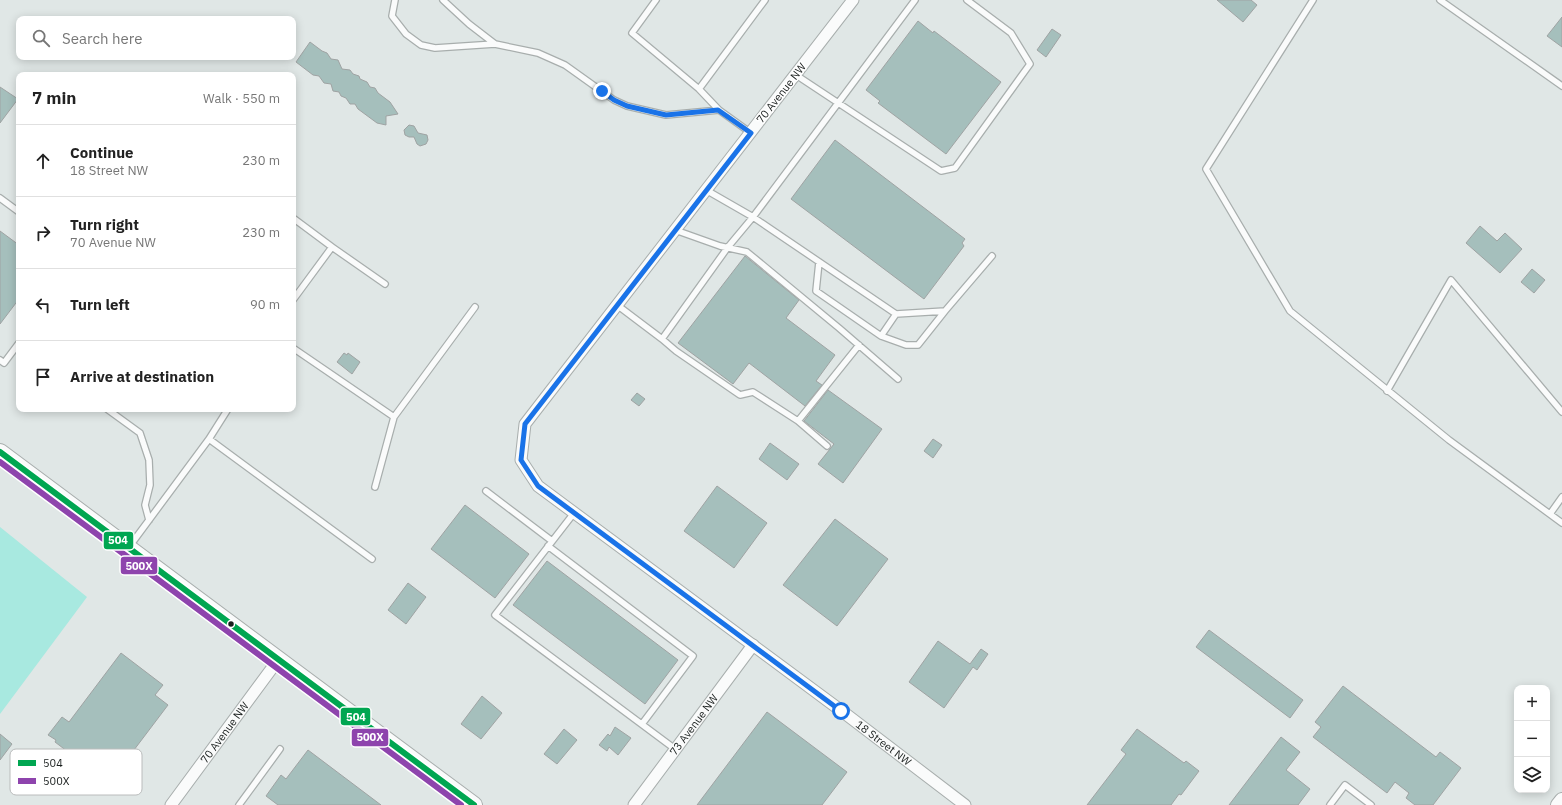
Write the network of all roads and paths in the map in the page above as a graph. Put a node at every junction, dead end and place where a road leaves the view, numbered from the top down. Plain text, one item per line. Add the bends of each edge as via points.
1 (395, 0) edge
2 (444, 0) edge
3 (656, 0) edge
4 (765, 0) edge
5 (853, 0) edge
6 (915, 0) edge
7 (967, 0) edge
8 (1314, 0) edge
9 (1440, 0) edge
10 (495, 44) junction
11 (796, 74) junction
12 (1562, 86) edge
13 (699, 89) junction
14 (838, 103) junction
15 (718, 110) junction
16 (751, 133) junction
17 (706, 190) junction
18 (0, 198) edge
19 (16, 210) edge
20 (753, 218) junction
21 (296, 220) edge
22 (675, 230) junction
23 (332, 247) junction
24 (728, 247) junction
25 (992, 256) dead end
26 (819, 262) junction
27 (385, 284) dead end
28 (296, 296) edge
29 (617, 305) junction
30 (475, 307) dead end
31 (945, 311) junction
32 (896, 314) junction
33 (881, 336) junction
34 (662, 339) junction
35 (859, 345) junction
36 (16, 347) edge
37 (296, 350) edge
38 (0, 360) edge
39 (898, 379) dead end
40 (1387, 391) junction
41 (111, 412) edge
42 (226, 412) edge
43 (1562, 412) edge
44 (394, 416) junction
45 (798, 421) junction
46 (209, 439) junction
47 (827, 446) dead end
48 (0, 452) edge
49 (521, 460) joint
50 (375, 487) dead end
51 (486, 491) dead end
52 (1562, 497) edge
53 (574, 512) junction
54 (1550, 514) junction
55 (149, 520) junction
56 (1562, 523) edge
57 (552, 541) junction
58 (548, 546) junction
59 (129, 547) junction
60 (372, 559) dead end
61 (753, 645) junction
62 (278, 660) junction
63 (642, 724) junction
64 (280, 749) dead end
65 (675, 749) junction
66 (1562, 800) edge
67 (170, 805) edge
68 (239, 805) edge
69 (474, 805) edge
70 (634, 805) edge
71 (965, 805) edge
72 (1330, 805) edge
73 (1371, 805) edge
74 (1558, 805) edge

1 - 10 lane via 392,16 406,34 421,45 435,48
2 - 10 lane
3 - 13 lane via 632,33
4 - 13 lane
5 - 11 street, 70 Avenue NW
6 - 14 lane
7 - 14 lane via 1011,33 1030,64 955,168 941,171
8 - 40 lane via 1206,169 1290,311
9 - 12 lane
10 - 15 lane via 538,53 565,65 614,100 627,106 666,115
11 - 14 lane
11 - 16 street, 70 Avenue NW
13 - 15 lane
14 - 20 lane
15 - 16 lane
16 - 17 street, 70 Avenue NW
17 - 20 lane
17 - 22 street, 70 Avenue NW
18 - 19 lane
20 - 24 lane
20 - 26 lane
21 - 23 lane
22 - 24 lane
22 - 29 street, 70 Avenue NW
23 - 27 lane
23 - 28 lane
24 - 34 lane
24 - 35 lane via 748,252
25 - 31 lane
26 - 32 lane
26 - 33 lane via 816,291
29 - 34 lane
29 - 49 street, 70 Avenue NW via 525,424
30 - 44 lane
31 - 32 lane
31 - 33 lane via 918,345 906,345
32 - 33 lane
34 - 45 lane via 740,395 753,392
35 - 39 lane
35 - 45 lane
36 - 38 lane via 4,363
37 - 44 lane
40 - 43 lane via 1452,280
40 - 54 lane
41 - 55 lane via 140,433 149,460 150,485 145,505
42 - 46 lane
44 - 50 lane
45 - 47 lane
46 - 55 lane
46 - 60 lane
48 - 59 main road
49 - 53 street, 18 Street NW via 538,486
51 - 57 lane
52 - 54 lane
53 - 57 lane
53 - 61 street, 18 Street NW
54 - 56 lane
55 - 59 lane
57 - 58 lane
58 - 63 lane via 693,656
58 - 63 lane via 495,615
59 - 62 main road
61 - 65 street, 73 Avenue NW
61 - 71 street, 18 Street NW
62 - 67 street, 70 Avenue NW
62 - 69 main road
63 - 65 lane
64 - 68 lane
65 - 70 street, 73 Avenue NW
66 - 74 street
72 - 73 lane via 1345,785

